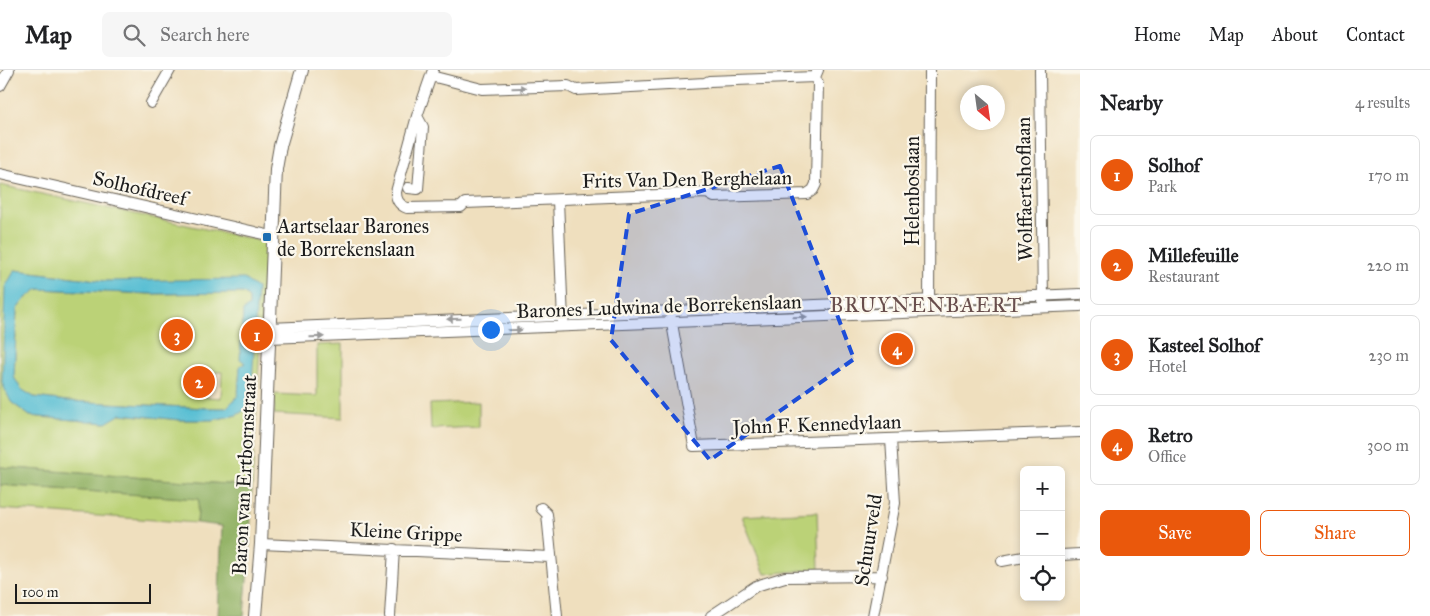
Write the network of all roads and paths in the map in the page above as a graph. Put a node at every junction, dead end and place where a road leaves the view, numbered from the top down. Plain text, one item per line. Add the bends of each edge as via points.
1 (9, 70) edge
2 (170, 70) edge
3 (302, 70) edge
4 (930, 70) edge
5 (1040, 70) edge
6 (432, 74) edge
7 (816, 74) edge
8 (0, 86) edge
9 (150, 103) dead end
10 (417, 116) junction
11 (0, 174) edge
12 (408, 188) dead end
13 (558, 200) junction
14 (272, 236) junction
15 (1080, 294) edge
16 (1043, 296) junction
17 (930, 299) junction
18 (1080, 306) edge
19 (1043, 308) junction
20 (669, 310) junction
21 (929, 312) junction
22 (563, 316) junction
23 (672, 322) junction
24 (563, 328) junction
25 (269, 333) junction
26 (1080, 432) edge
27 (891, 439) junction
28 (541, 508) dead end
29 (261, 544) junction
30 (394, 549) junction
31 (1080, 554) edge
32 (1065, 555) edge
33 (550, 557) junction
34 (1020, 558) edge
35 (1002, 561) dead end
36 (882, 576) junction
37 (255, 616) edge
38 (390, 616) edge
39 (557, 616) edge
40 (711, 616) edge
41 (873, 616) edge

1 - 8 street
2 - 9 street
3 - 14 street, Baron van Ertbornstraat via 280,146
4 - 17 street, Helenboslaan
5 - 16 street, Wolffaertshoflaan
6 -> 7 street via 471,88 568,86 576,90
6 - 10 street, Frits Van Den Berghelaan
7 - 13 street, Frits Van Den Berghelaan via 816,184 807,194 714,197 707,193
10 - 12 street via 423,127 418,189
10 - 13 street, Frits Van Den Berghelaan via 396,192 401,205 414,209 461,206 465,203
11 - 14 street, Solhofdreef
13 - 22 street, Frits Van Den Berghelaan
14 - 25 street, Baron van Ertbornstraat
15 - 16 street, Barones Ludwina de Borrekenslaan
16 - 17 street, Barones Ludwina de Borrekenslaan
16 - 19 street, Wolffaertshoflaan
17 - 20 street, Barones Ludwina de Borrekenslaan
17 - 21 street, Helenboslaan
18 - 19 street, Barones Ludwina de Borrekenslaan
19 - 21 street, Barones Ludwina de Borrekenslaan
20 - 22 street, Barones Ludwina de Borrekenslaan
20 - 23 street, John F. Kennedylaan
23 -> 21 street, Barones Ludwina de Borrekenslaan
22 - 24 street, Frits Van Den Berghelaan
22 -> 25 street, Barones Ludwina de Borrekenslaan
23 - 24 street, Barones Ludwina de Borrekenslaan
23 - 27 street, John F. Kennedylaan via 694,446
25 -> 24 street, Barones Ludwina de Borrekenslaan
25 - 29 street, Baron van Ertbornstraat
26 - 27 street, John F. Kennedylaan
27 - 36 street, Schuurveld via 895,503
28 - 33 street via 548,514
29 - 30 street, Kleine Grippe
29 - 37 street, Baron van Ertbornstraat
30 - 33 street, Kleine Grippe
30 - 38 street
31 - 32 street
33 - 39 street
34 - 35 street
36 - 40 street via 785,576 756,586
36 - 41 street, Schuurveld

